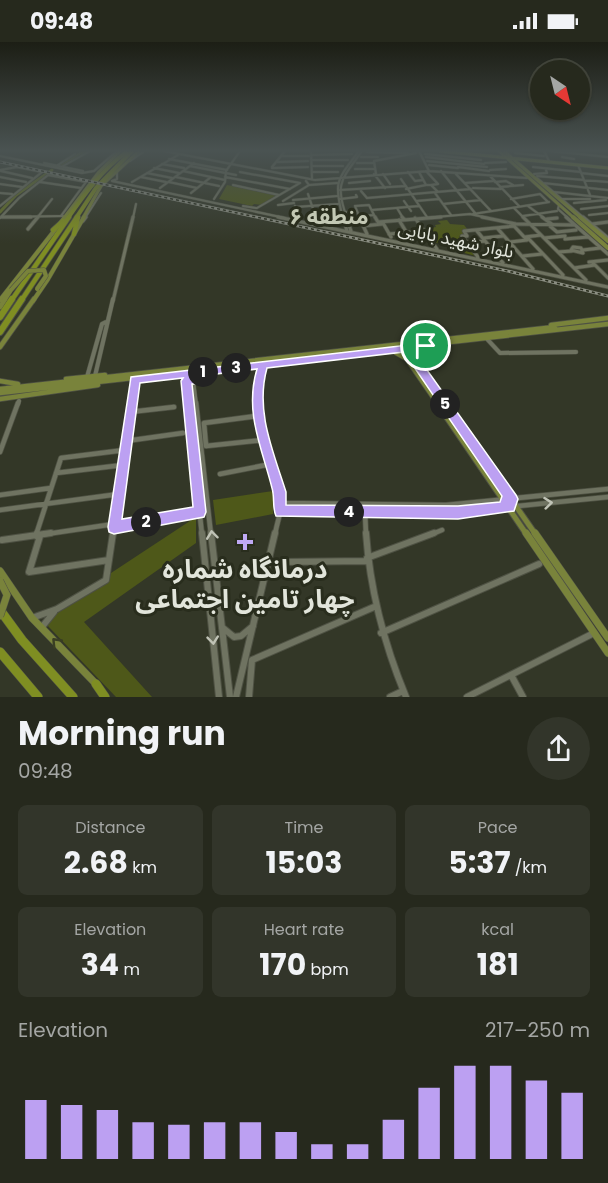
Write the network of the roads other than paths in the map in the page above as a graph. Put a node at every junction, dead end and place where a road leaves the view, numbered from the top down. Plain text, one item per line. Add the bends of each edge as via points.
1 (370, 181) edge
2 (494, 181) edge
3 (27, 182) edge
4 (39, 182) joint
5 (84, 182) edge
6 (91, 182) edge
7 (95, 182) edge
8 (102, 182) edge
9 (106, 182) edge
10 (115, 182) edge
11 (132, 182) edge
12 (167, 182) joint
13 (197, 182) edge
14 (223, 182) edge
15 (253, 182) edge
16 (292, 182) edge
17 (304, 182) edge
18 (306, 182) edge
19 (308, 182) edge
20 (341, 182) edge
21 (364, 182) edge
22 (380, 182) edge
23 (402, 182) edge
24 (424, 182) edge
25 (436, 182) edge
26 (449, 182) edge
27 (478, 182) joint
28 (485, 182) edge
29 (507, 182) edge
30 (519, 182) edge
31 (535, 182) edge
32 (536, 182) edge
33 (585, 182) edge
34 (598, 182) edge
35 (602, 182) joint
36 (608, 182) edge
37 (204, 183) junction
38 (259, 183) junction
39 (300, 183) junction
40 (337, 183) joint
41 (349, 183) dead end
42 (467, 183) junction
43 (543, 183) joint
44 (0, 184) edge
45 (233, 185) dead end
46 (309, 185) junction
47 (426, 185) junction
48 (431, 185) junction
49 (452, 185) junction
50 (219, 186) dead end
51 (514, 186) junction
52 (21, 187) junction
53 (81, 188) junction
54 (160, 188) junction
55 (197, 188) junction
56 (385, 188) junction
57 (407, 188) junction
58 (500, 188) junction
59 (587, 188) junction
60 (290, 189) junction
61 (472, 189) junction
62 (253, 190) junction
63 (340, 190) junction
64 (372, 190) junction
65 (608, 190) edge
66 (362, 191) junction
67 (456, 191) junction
68 (553, 192) junction
69 (0, 193) edge
70 (101, 193) dead end
71 (191, 193) dead end
72 (436, 193) junction
73 (280, 195) junction
74 (356, 195) dead end
75 (412, 195) junction
76 (3, 196) dead end
77 (11, 196) junction
78 (309, 196) junction
79 (590, 196) junction
80 (339, 197) junction
81 (52, 199) dead end
82 (214, 199) junction
83 (440, 199) junction
84 (511, 199) junction
85 (562, 199) junction
86 (607, 199) edge
87 (481, 200) junction
88 (405, 201) dead end
89 (416, 201) junction
90 (593, 201) junction
91 (2, 202) edge
92 (285, 202) junction
93 (294, 202) junction
94 (465, 202) junction
95 (584, 202) junction
96 (574, 203) dead end
97 (136, 204) dead end
98 (338, 204) junction
99 (443, 204) junction
100 (278, 205) dead end
101 (559, 205) junction
102 (0, 206) edge
103 (312, 206) junction
104 (419, 206) junction
105 (527, 206) junction
106 (608, 206) edge
107 (408, 207) junction
108 (519, 207) junction
109 (599, 207) junction
110 (397, 208) junction
111 (514, 208) junction
112 (592, 208) junction
113 (256, 209) junction
114 (268, 209) junction
115 (287, 209) dead end
116 (581, 209) dead end
117 (372, 210) junction
118 (357, 211) junction
119 (411, 211) dead end
120 (493, 211) junction
121 (557, 211) dead end
122 (79, 212) junction
123 (342, 212) junction
124 (72, 213) junction
125 (263, 213) junction
126 (607, 213) edge
127 (470, 214) junction
128 (475, 214) junction
129 (537, 214) junction
130 (599, 214) junction
131 (375, 215) junction
132 (590, 215) dead end
133 (63, 216) junction
134 (364, 216) junction
135 (522, 216) junction
136 (0, 217) edge
137 (37, 217) junction
138 (427, 217) junction
139 (450, 217) junction
140 (299, 218) dead end
141 (415, 218) junction
142 (557, 218) dead end
143 (404, 219) junction
144 (546, 219) junction
145 (399, 220) junction
146 (381, 222) junction
147 (608, 222) edge
148 (81, 224) junction
149 (465, 224) dead end
150 (592, 224) junction
151 (532, 225) junction
152 (575, 225) junction
153 (363, 226) junction
154 (552, 226) junction
155 (497, 228) junction
156 (28, 229) dead end
157 (53, 230) junction
158 (477, 230) junction
159 (576, 230) dead end
160 (581, 230) junction
161 (349, 231) junction
162 (423, 231) junction
163 (471, 231) junction
164 (407, 232) junction
165 (560, 232) junction
166 (74, 234) junction
167 (368, 234) junction
168 (593, 235) junction
169 (504, 236) junction
170 (543, 237) junction
171 (588, 237) junction
172 (565, 238) junction
173 (484, 239) junction
174 (527, 239) junction
175 (411, 240) dead end
176 (608, 240) edge
177 (509, 242) junction
178 (467, 243) junction
179 (552, 246) junction
180 (514, 247) junction
181 (537, 248) junction
182 (601, 248) junction
183 (608, 248) edge
184 (437, 249) junction
185 (492, 249) junction
186 (572, 249) junction
187 (583, 250) junction
188 (558, 252) junction
189 (543, 254) junction
190 (580, 254) junction
191 (608, 254) edge
192 (522, 256) junction
193 (477, 257) junction
194 (608, 260) edge
195 (503, 263) junction
196 (592, 264) junction
197 (574, 268) junction
198 (533, 269) junction
199 (563, 275) junction
200 (607, 276) edge
201 (586, 280) junction
202 (608, 286) edge
203 (2, 295) edge
204 (0, 300) edge
205 (0, 307) edge
206 (0, 317) edge
207 (107, 322) junction
208 (608, 322) edge
209 (0, 332) edge
210 (487, 339) junction
211 (0, 345) edge
212 (426, 346) junction
213 (388, 350) junction
214 (576, 352) dead end
215 (415, 357) junction
216 (408, 359) junction
217 (263, 365) junction
218 (196, 373) junction
219 (180, 374) junction
220 (95, 376) junction
221 (87, 377) junction
222 (125, 378) junction
223 (135, 380) junction
224 (0, 381) edge
225 (193, 381) junction
226 (186, 383) junction
227 (0, 391) edge
228 (0, 399) edge
229 (19, 401) dead end
230 (174, 407) dead end
231 (130, 412) junction
232 (257, 416) junction
233 (183, 433) dead end
234 (264, 440) junction
235 (126, 441) junction
236 (125, 450) junction
237 (0, 452) edge
238 (271, 464) junction
239 (123, 465) junction
240 (56, 473) junction
241 (220, 474) dead end
242 (51, 488) junction
243 (608, 489) edge
244 (119, 494) junction
245 (0, 495) edge
246 (608, 497) edge
247 (280, 503) junction
248 (511, 503) junction
249 (46, 504) junction
250 (0, 510) edge
251 (200, 512) junction
252 (280, 512) junction
253 (365, 512) junction
254 (114, 526) junction
255 (442, 530) dead end
256 (38, 536) junction
257 (2, 540) dead end
258 (109, 560) junction
259 (367, 560) junction
260 (279, 562) dead end
261 (539, 564) dead end
262 (0, 571) edge
263 (0, 581) edge
264 (374, 607) junction
265 (0, 609) edge
266 (57, 609) junction
267 (0, 616) edge
268 (32, 618) junction
269 (254, 625) junction
270 (222, 627) junction
271 (42, 628) junction
272 (605, 628) edge
273 (381, 633) junction
274 (594, 633) junction
275 (608, 638) edge
276 (0, 652) edge
277 (608, 653) edge
278 (511, 675) junction
279 (96, 684) junction
280 (405, 694) edge
281 (38, 697) edge
282 (73, 697) edge
283 (105, 697) edge
284 (110, 697) edge
285 (219, 697) edge
286 (230, 697) edge
287 (236, 697) edge
288 (249, 697) edge
289 (390, 697) edge
290 (467, 697) edge
291 (523, 697) edge

1 - 64 street
2 - 58 street
3 - 52 street
4 - 53 street
4 - 136 street
5 - 53 street
6 - 133 main road
7 - 124 highway
8 - 122 highway
9 - 148 main road
10 - 113 street
11 - 54 street
12 - 54 street
12 - 55 street
13 - 37 street
14 - 82 street
15 - 38 street
16 - 39 street
17 - 39 street
18 - 114 street
19 - 46 street
20 - 63 street
21 - 41 street
22 - 56 street
23 - 57 street
24 - 47 street
25 - 48 street via 438,184
26 - 49 street
27 - 28 street
27 - 42 street
29 - 51 street
30 - 51 street via 523,185
31 - 101 main road
32 - 176 main road
33 - 59 street
34 - 35 street
35 - 36 street
37 - 50 street
37 - 55 street
38 - 60 street
38 - 62 street
39 - 60 street
40 - 46 street
40 - 80 street
42 - 49 street
42 - 61 street
43 - 59 street
43 - 68 street
44 - 52 street
45 - 62 street
46 - 93 street
47 - 48 street
47 - 57 street
48 - 72 street
49 - 67 street
51 - 58 street
52 - 77 street
53 - 133 street
54 - 82 street
55 - 71 street
56 - 57 street
56 - 64 street
57 - 75 street
58 - 61 street
58 - 84 street
59 - 65 street
59 - 79 street
60 - 73 street
61 - 67 street
61 - 87 street
61 - 120 street
62 - 73 street
63 - 66 street
63 - 80 street
64 - 66 street
66 - 75 street via 367,198
67 - 72 street
67 - 94 street
68 - 79 street
68 - 85 street
69 - 77 street
70 - 148 street
72 - 75 street
72 - 83 street
73 - 113 street
74 - 80 street
75 - 89 street
76 - 77 street
77 - 91 street
78 - 80 street
78 - 93 street
78 - 103 street
79 - 86 street
80 - 98 street
80 - 123 street
81 - 137 street
82 - 113 street
83 - 89 street
83 - 99 street
84 - 105 street via 540,194 549,202
84 - 108 street
85 - 90 street
85 - 150 street
86 - 90 street
87 - 94 street
87 - 120 street
88 - 107 street
89 - 104 street
90 - 95 street
91 - 102 street
92 - 93 street
92 - 93 street
92 - 100 street
92 - 115 street
93 - 103 street
93 - 140 street
94 - 99 street
94 - 128 street
95 - 96 street
95 - 112 street
97 - 207 street
98 - 103 street
98 - 123 street
99 - 139 street
101 - 152 street via 558,209
101 - 168 main road
103 - 123 street via 315,215
104 - 107 street
104 - 138 street
105 - 108 street
105 - 129 street
106 - 109 street
107 - 110 street
107 - 119 street
108 - 111 street
109 - 112 street
109 - 126 street
110 - 117 street
110 - 143 street
111 - 120 street
111 - 135 street
112 - 116 street
113 - 114 street, بلوار شهید بابایی
113 - 125 street, بلوار شهید بابایی
114 - 125 street
114 - 161 street, بلوار شهید بابایی
117 - 118 street via 369,205 355,206
117 - 131 street
118 - 123 street
118 - 134 street
120 - 128 street
121 - 129 street
122 - 166 highway
122 - 209 highway
123 - 161 street
124 - 157 highway
124 - 206 highway
125 - 161 street, بلوار شهید بابایی
126 - 130 street
127 - 128 street
127 - 139 street
127 - 151 street
129 - 135 street
129 - 144 street
130 - 132 street
130 - 147 street
131 - 134 street
131 - 146 street
133 - 137 street
133 - 157 main road
134 - 153 street
135 - 151 street
136 - 137 street
137 - 156 street
138 - 139 street
138 - 141 street
141 - 143 street
141 - 162 street
142 - 144 street
143 - 145 street
144 - 154 street
145 - 146 street
145 - 164 street
146 - 153 street
146 - 164 street via 390,236
147 - 150 street
148 - 166 main road
149 - 163 street
150 - 176 street
151 - 154 street
151 - 170 street
152 - 154 street
152 - 160 street
153 - 167 street
154 - 165 street
155 - 158 street
155 - 169 street
155 - 174 street via 514,226
157 - 203 main road
158 - 163 street
158 - 173 street
159 - 165 street
160 - 168 street
160 - 171 street
161 - 167 street, بلوار شهید بابایی
161 - 202 street, بلوار شهید بابایی
162 - 164 street
162 - 184 street
163 - 178 street via 464,231 467,236 462,236
164 - 175 street
165 - 172 street
166 - 211 main road
167 - 184 street, بلوار شهید بابایی
168 - 183 main road
169 - 173 street
169 - 177 street
170 - 172 street
170 - 174 street
170 - 179 street
171 - 172 street
171 - 182 street
172 - 186 street
173 - 178 street
173 - 185 street
174 - 177 street
174 - 181 street
177 - 180 street
178 - 193 street
179 - 181 street
179 - 188 street
180 - 185 street
180 - 192 street
181 - 189 street
182 - 187 street
182 - 191 street
184 - 193 street, بلوار شهید بابایی
185 - 195 street
186 - 187 street
186 - 188 street
186 - 190 street
187 - 190 street
188 - 197 street
189 - 192 street
189 - 199 street
190 - 196 street
192 - 198 street
193 - 195 street, بلوار شهید بابایی
194 - 196 street
195 - 198 street, بلوار شهید بابایی
196 - 197 street
196 - 200 street
197 - 201 street
198 - 199 street, بلوار شهید بابایی
199 - 201 street, بلوار شهید بابایی
201 - 202 street, بلوار شهید بابایی
203 - 204 main road
205 - 211 main road, bridge via 28,271 44,270 46,276
207 - 220 street
207 - 221 street via 102,324
208 - 210 main road
208 - 222 main road
210 - 212 main road
210 - 214 street via 500,353
212 - 213 main road
212 - 215 main road
213 - 216 main road
213 - 217 main road
215 - 216 main road via 410,354
215 - 248 main road
216 - 248 main road
217 - 218 main road
217 - 232 street via 258,381
218 - 219 main road
218 - 225 street
219 - 223 main road
219 - 226 street
220 - 221 main road
220 - 222 main road
221 - 224 main road via 16,384
222 - 223 main road
222 - 227 main road
222 - 228 main road
223 - 231 street
225 - 226 street
270 -> 225 street
226 - 251 street
229 - 237 street
230 - 231 street
231 - 235 street
232 - 234 street
232 - 234 street via 204,423 206,446
233 - 235 street
234 - 238 street
235 - 236 street
236 - 239 street
236 - 240 street via 61,458
238 - 241 street
238 - 247 street
239 - 240 street
239 - 244 street
240 - 242 street
242 - 245 street
242 - 249 street
243 - 248 street
244 - 249 street
244 - 254 street
248 -> 246 street
247 - 248 street
247 - 252 street
248 - 253 street via 458,512
248 - 272 main road
248 - 274 main road
249 - 250 street
249 - 256 street
251 - 254 street
251 -> 285 street
252 - 253 street
252 - 269 street
253 - 259 street
254 - 256 street
254 - 258 street
255 - 259 street
256 - 257 street
256 - 258 street via 29,572
258 - 266 street via 106,580
259 - 260 street
259 - 264 street
261 - 273 street
262 - 268 main road
263 - 267 main road, bridge via 7,595
264 - 273 street
264 - 288 street via 252,660
265 - 282 highway
266 - 268 street
266 - 271 street
268 - 271 main road
269 - 270 street via 234,637
269 - 287 street
270 - 286 street
279 -> 271 main road
272 - 275 main road
273 - 280 street
274 - 277 main road
274 - 278 street
276 - 281 highway
278 - 290 street
278 - 291 street
279 - 283 highway
279 - 284 main road
280 - 289 street

